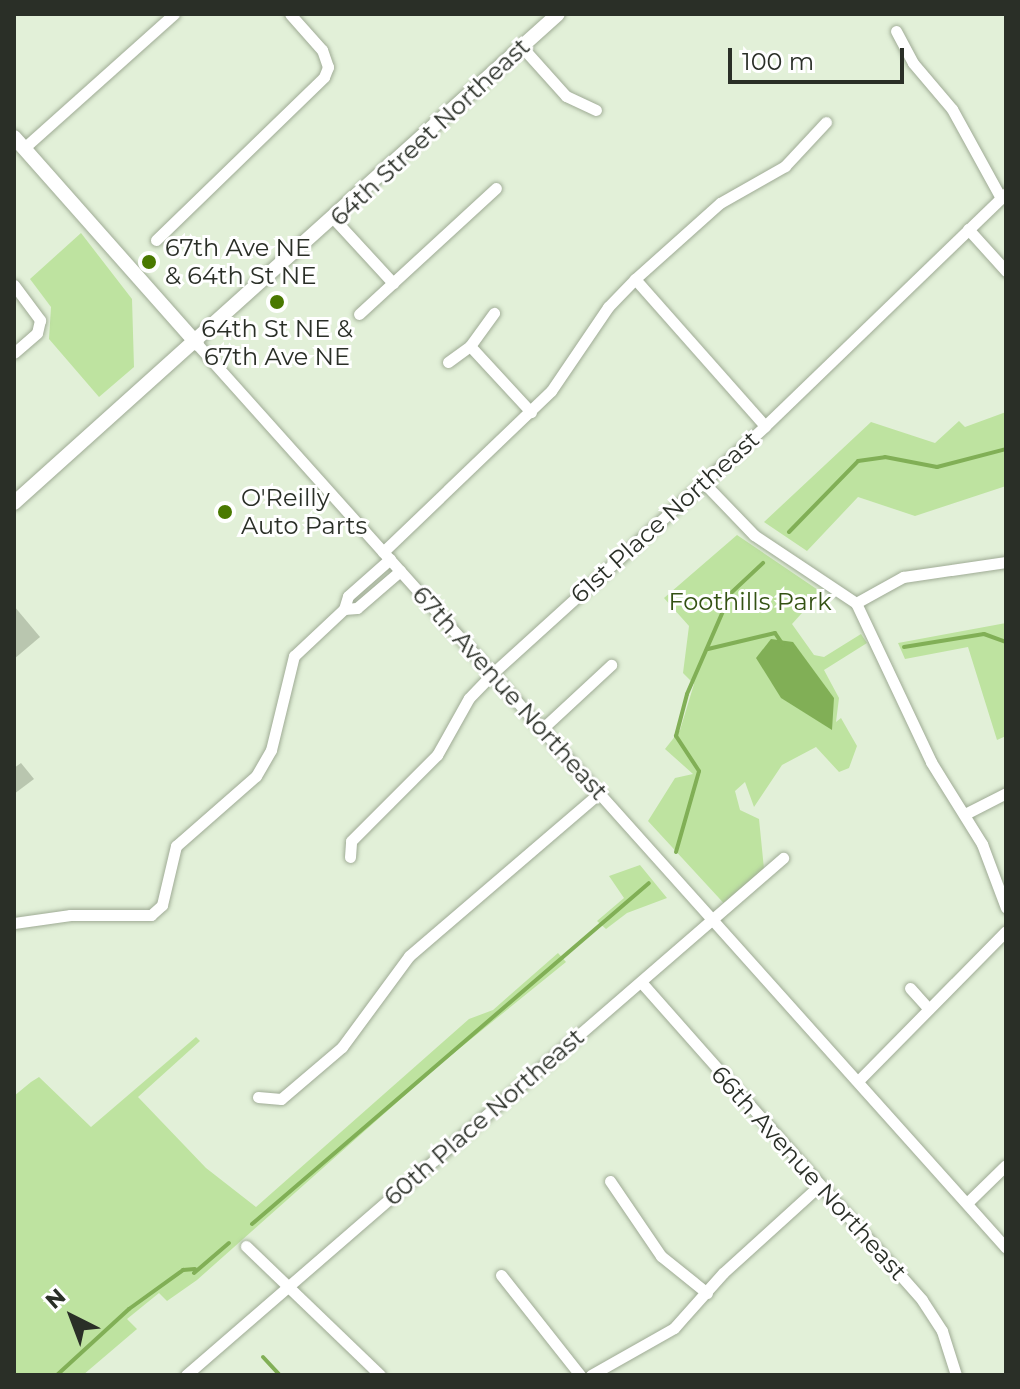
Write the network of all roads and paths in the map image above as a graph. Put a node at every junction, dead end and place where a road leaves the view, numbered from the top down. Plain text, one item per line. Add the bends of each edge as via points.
1 (174, 14) edge
2 (290, 14) edge
3 (558, 14) edge
4 (896, 31) dead end
5 (522, 47) junction
6 (596, 110) dead end
7 (826, 122) dead end
8 (19, 143) edge
9 (496, 188) dead end
10 (1003, 196) edge
11 (335, 220) junction
12 (968, 229) junction
13 (156, 240) dead end
14 (1006, 271) edge
15 (635, 279) junction
16 (393, 283) junction
17 (14, 285) edge
18 (494, 313) dead end
19 (359, 314) dead end
20 (197, 344) junction
21 (470, 346) junction
22 (14, 353) edge
23 (448, 362) dead end
24 (531, 412) junction
25 (765, 426) junction
26 (704, 483) junction
27 (14, 503) edge
28 (386, 555) junction
29 (1006, 562) edge
30 (400, 571) junction
31 (856, 603) junction
32 (344, 609) junction
33 (611, 665) dead end
34 (494, 672) junction
35 (543, 728) junction
36 (599, 793) junction
37 (1006, 793) edge
38 (965, 814) junction
39 (350, 857) dead end
40 (783, 858) dead end
41 (1006, 908) edge
42 (713, 918) junction
43 (14, 923) edge
44 (1006, 931) edge
45 (641, 982) junction
46 (910, 988) dead end
47 (929, 1009) junction
48 (859, 1080) junction
49 (258, 1097) dead end
50 (1006, 1165) edge
51 (610, 1181) dead end
52 (819, 1186) junction
53 (967, 1203) junction
54 (246, 1246) dead end
55 (1006, 1248) edge
56 (501, 1275) dead end
57 (287, 1286) junction
58 (707, 1293) junction
59 (186, 1375) edge
60 (380, 1375) edge
61 (580, 1375) edge
62 (591, 1375) edge
63 (956, 1375) edge

1 - 8 street
2 - 13 street via 322,50 328,67 316,89
3 - 5 main road, 64th Street Northeast
4 - 10 street via 957,117
5 - 6 street via 566,96
5 - 11 main road, 64th Street Northeast
7 - 15 street via 785,166 720,203
8 - 20 main road, 67th Avenue Northeast
9 - 16 street
10 - 12 street, 61st Place Northeast
11 - 16 street
11 - 20 main road, 64th Street Northeast
12 - 14 street
12 - 25 street, 61st Place Northeast
15 - 24 street
15 - 25 street
16 - 19 street
17 - 22 street via 40,320 37,333
18 - 21 street
20 - 27 main road, 64th Street Northeast
20 - 28 street, 67th Avenue Northeast
21 - 23 street
21 - 24 street
24 - 28 street
25 - 26 street, 61st Place Northeast
26 - 31 street via 754,535
26 - 34 street, 61st Place Northeast
28 - 30 street, 67th Avenue Northeast
28 - 32 street via 348,596
29 - 31 street via 903,577
30 - 32 street via 357,608
30 - 34 street, 67th Avenue Northeast
31 - 38 street via 931,762
32 - 43 street via 294,656 271,750 256,776 176,846 162,905 151,915 70,915
33 - 35 street
34 - 35 street, 67th Avenue Northeast
34 - 39 street, 61st Place Northeast via 469,698 437,755 356,834
35 - 36 street, 67th Avenue Northeast
36 - 42 street, 67th Avenue Northeast
36 - 49 street via 395,969 358,1032 342,1047 281,1099
37 - 38 street
38 - 41 street
40 - 42 street, 60th Place Northeast
42 - 45 street, 60th Place Northeast
42 - 48 street, 67th Avenue Northeast
44 - 47 street
45 - 52 street, 66th Avenue Northeast
45 - 57 street, 60th Place Northeast
46 - 47 street
47 - 48 street
48 - 53 street, 67th Avenue Northeast
50 - 53 street
51 - 58 street via 661,1256
52 - 58 street
52 - 63 street, 66th Avenue Northeast via 934,1315
53 - 55 street, 67th Avenue Northeast
54 - 57 street
56 - 61 street
57 - 59 street, 60th Place Northeast
57 - 60 street
58 - 62 street via 674,1328

